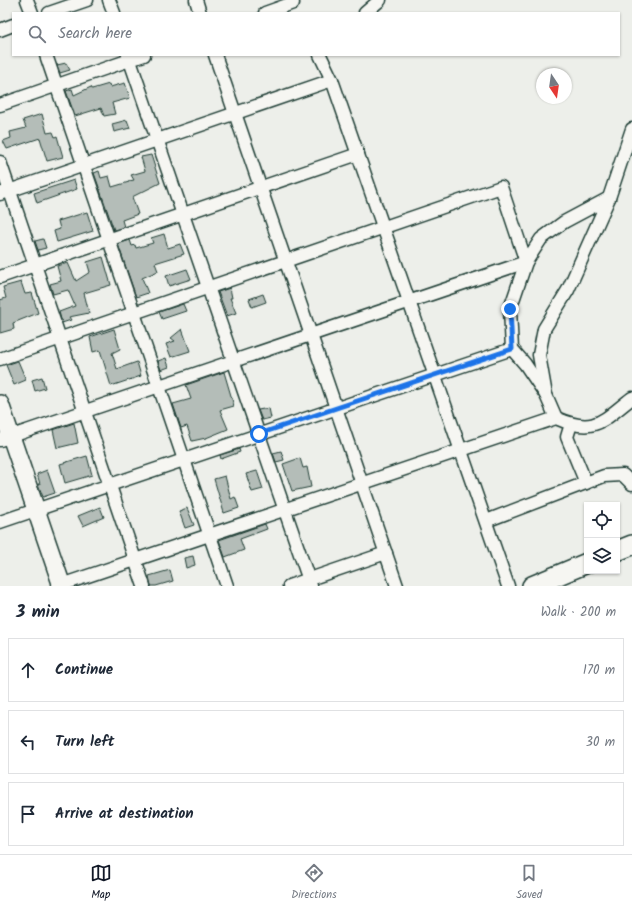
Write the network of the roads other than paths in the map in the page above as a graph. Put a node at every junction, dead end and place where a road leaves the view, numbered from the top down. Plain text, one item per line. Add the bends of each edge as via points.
1 (27, 0) edge
2 (87, 0) edge
3 (109, 0) edge
4 (196, 0) edge
5 (380, 0) edge
6 (294, 5) edge
7 (32, 12) edge
8 (52, 12) edge
9 (114, 12) edge
10 (200, 12) edge
11 (268, 12) edge
12 (366, 12) edge
13 (12, 25) edge
14 (0, 30) edge
15 (46, 56) edge
16 (215, 56) edge
17 (320, 56) edge
18 (129, 57) edge
19 (332, 80) junction
20 (56, 85) junction
21 (0, 105) edge
22 (234, 113) junction
23 (632, 129) edge
24 (158, 140) junction
25 (358, 154) junction
26 (0, 162) edge
27 (84, 165) junction
28 (260, 188) junction
29 (5, 192) edge
30 (609, 198) junction
31 (183, 214) junction
32 (384, 227) junction
33 (109, 239) junction
34 (285, 261) junction
35 (526, 262) junction
36 (35, 265) junction
37 (0, 277) edge
38 (208, 287) junction
39 (409, 302) junction
40 (134, 313) junction
41 (311, 335) junction
42 (60, 338) junction
43 (512, 349) junction
44 (0, 359) edge
45 (234, 361) junction
46 (435, 375) junction
47 (159, 386) junction
48 (546, 395) junction
49 (632, 398) edge
50 (0, 404) edge
51 (336, 408) junction
52 (85, 411) junction
53 (556, 418) junction
54 (571, 424) junction
55 (259, 434) junction
56 (6, 438) edge
57 (461, 450) junction
58 (184, 460) junction
59 (362, 483) junction
60 (586, 483) junction
61 (110, 484) junction
62 (632, 484) edge
63 (36, 509) junction
64 (285, 509) junction
65 (486, 521) junction
66 (0, 522) edge
67 (210, 535) junction
68 (632, 545) edge
69 (620, 550) edge
70 (386, 553) junction
71 (136, 560) junction
72 (584, 565) edge
73 (559, 581) edge
74 (310, 583) edge
75 (61, 586) edge
76 (144, 586) edge
77 (227, 586) edge
78 (289, 586) edge
79 (397, 586) edge
80 (508, 586) edge
81 (532, 586) edge

1 - 7 street
2 - 8 street
3 - 9 street
4 - 10 street
5 - 12 street
6 - 11 street
13 - 14 street
15 - 20 street
16 - 22 street
17 - 19 street
18 - 20 street
18 - 24 street
19 - 22 street
19 - 25 street
20 - 21 street
20 - 27 street
22 - 24 street
22 - 28 street
23 - 30 street
24 - 27 street
24 - 31 street
25 - 28 street
25 - 32 street
26 - 29 street
27 - 29 street
27 - 33 street
28 - 31 street
28 - 34 street
29 - 36 street
30 - 35 street via 564,222 541,239
30 - 48 street via 568,290 544,329 539,356
31 - 33 street
31 - 38 street
32 - 34 street
32 - 35 street via 501,187
32 - 39 street
33 - 36 street
33 - 40 street
34 - 38 street
34 - 41 street
35 - 39 street
35 - 43 street via 510,309
36 - 37 street
36 - 42 street
38 - 40 street
38 - 45 street
39 - 41 street
39 - 46 street
40 - 42 street
40 - 47 street
41 - 45 street
41 - 51 street
42 - 44 street
42 - 52 street
43 - 46 street
43 - 48 street
45 - 47 street
45 - 55 street
46 - 51 street
46 - 57 street
47 - 52 street
47 - 58 street
48 - 53 street
49 - 54 street via 602,422 588,426
50 - 56 street
51 - 55 street
51 - 59 street
52 - 56 street
52 - 61 street
53 - 54 street
53 - 57 street
54 - 60 street via 567,437
55 - 58 street
55 - 64 street
56 - 63 street
57 - 59 street
57 - 65 street
58 - 61 street
58 - 67 street
59 - 64 street
59 - 70 street
60 - 62 street via 604,476 623,475
60 - 65 street
61 - 63 street
61 - 71 street
63 - 66 street
63 - 75 street
64 - 67 street
64 - 74 street
65 - 80 street
67 - 71 street
67 - 77 street
68 - 69 main road
70 - 74 street
70 - 79 street
71 - 75 street
71 - 76 street
72 - 73 main road
73 - 81 main road
74 - 78 street

